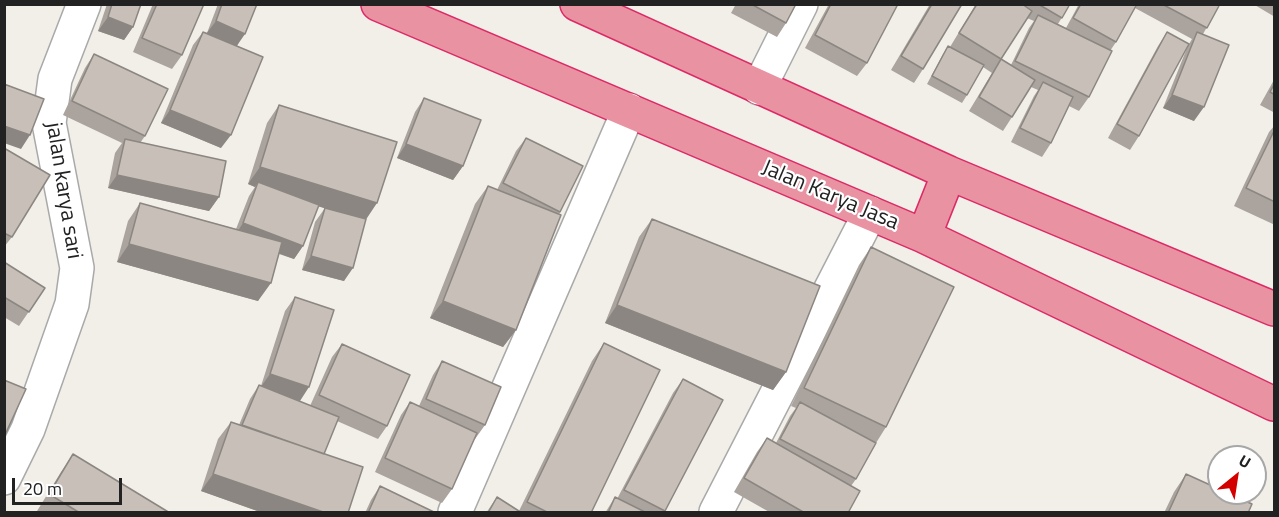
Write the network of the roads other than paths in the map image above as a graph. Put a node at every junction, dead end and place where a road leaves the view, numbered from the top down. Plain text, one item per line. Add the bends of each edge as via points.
1 (84, 4) edge
2 (378, 4) edge
3 (577, 4) edge
4 (801, 4) edge
5 (759, 88) junction
6 (629, 110) junction
7 (949, 173) junction
8 (870, 213) junction
9 (924, 236) junction
10 (1275, 309) edge
11 (1275, 404) edge
12 (4, 478) edge
13 (455, 513) edge
14 (716, 513) edge

1 - 12 street, jalan karya sari via 55,79 49,123 77,268 72,304 28,429
2 - 6 highway, Jalan Karya Jasa
3 - 5 highway
4 - 5 street
5 - 7 highway
6 - 8 highway, Jalan Karya Jasa
6 - 13 street
7 - 9 highway
7 - 10 highway
8 - 9 highway, Jalan Karya Jasa
8 - 14 street
9 - 11 highway, Jalan Karya Jasa

